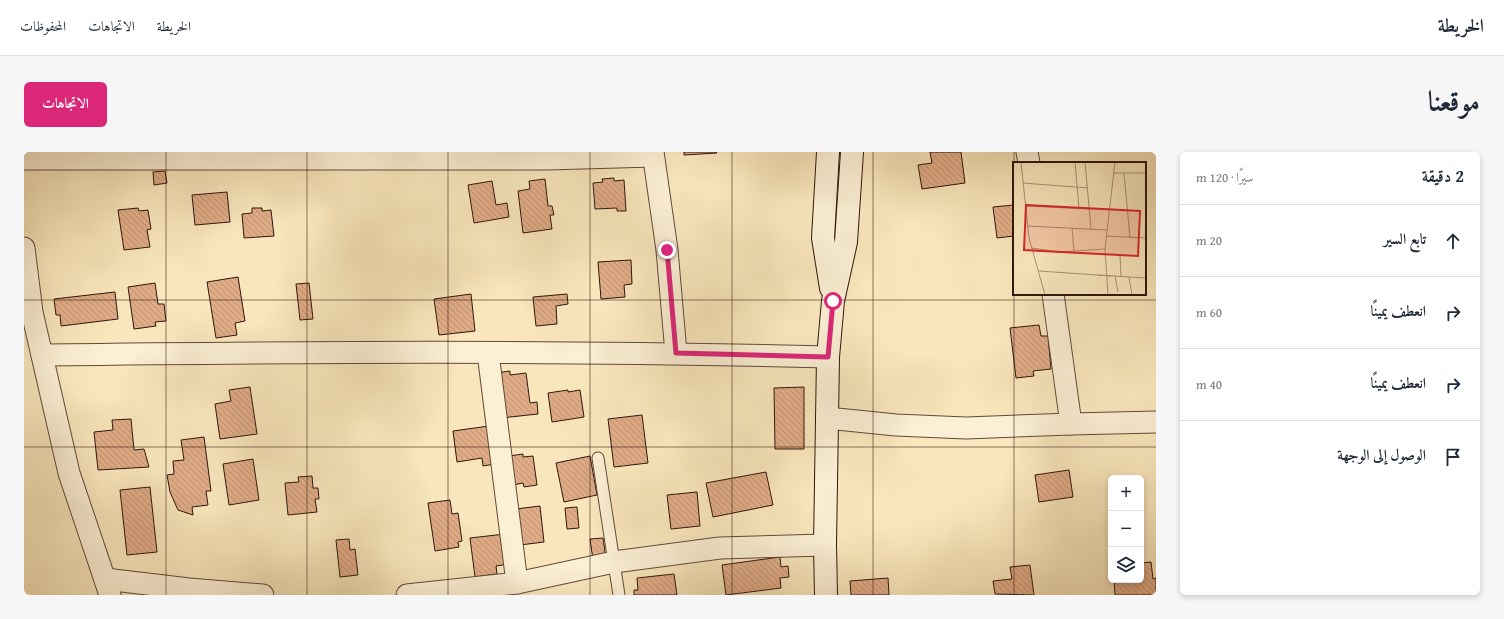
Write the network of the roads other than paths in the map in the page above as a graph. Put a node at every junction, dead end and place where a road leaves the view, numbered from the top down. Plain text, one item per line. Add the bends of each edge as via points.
1 (828, 152) edge
2 (852, 152) edge
3 (1027, 152) edge
4 (653, 154) edge
5 (547, 156) edge
6 (24, 159) edge
7 (1029, 162) edge
8 (24, 248) edge
9 (1053, 295) edge
10 (833, 301) junction
11 (488, 353) junction
12 (676, 353) junction
13 (42, 355) junction
14 (828, 357) junction
15 (827, 418) junction
16 (1156, 422) edge
17 (1071, 424) junction
18 (598, 458) dead end
19 (825, 545) junction
20 (614, 562) junction
21 (517, 583) junction
22 (108, 587) edge
23 (263, 595) edge
24 (406, 595) edge
25 (619, 595) edge
26 (826, 595) edge

1 - 10 main road via 823,238
2 - 10 main road via 846,242
3 - 7 street
4 - 5 street
4 - 12 street via 667,250
5 - 6 street
8 - 13 street via 32,312
9 - 17 street
10 - 14 main road
11 - 12 street
11 - 13 street
11 - 21 street
12 - 14 street
13 - 22 street via 68,473
14 - 15 main road
15 - 17 street via 896,425 966,428
15 - 19 main road
16 - 17 street
18 - 20 lane
19 - 20 street via 720,548
19 - 26 main road
20 - 21 street
20 - 25 lane
21 - 24 street
22 - 23 street via 189,589

